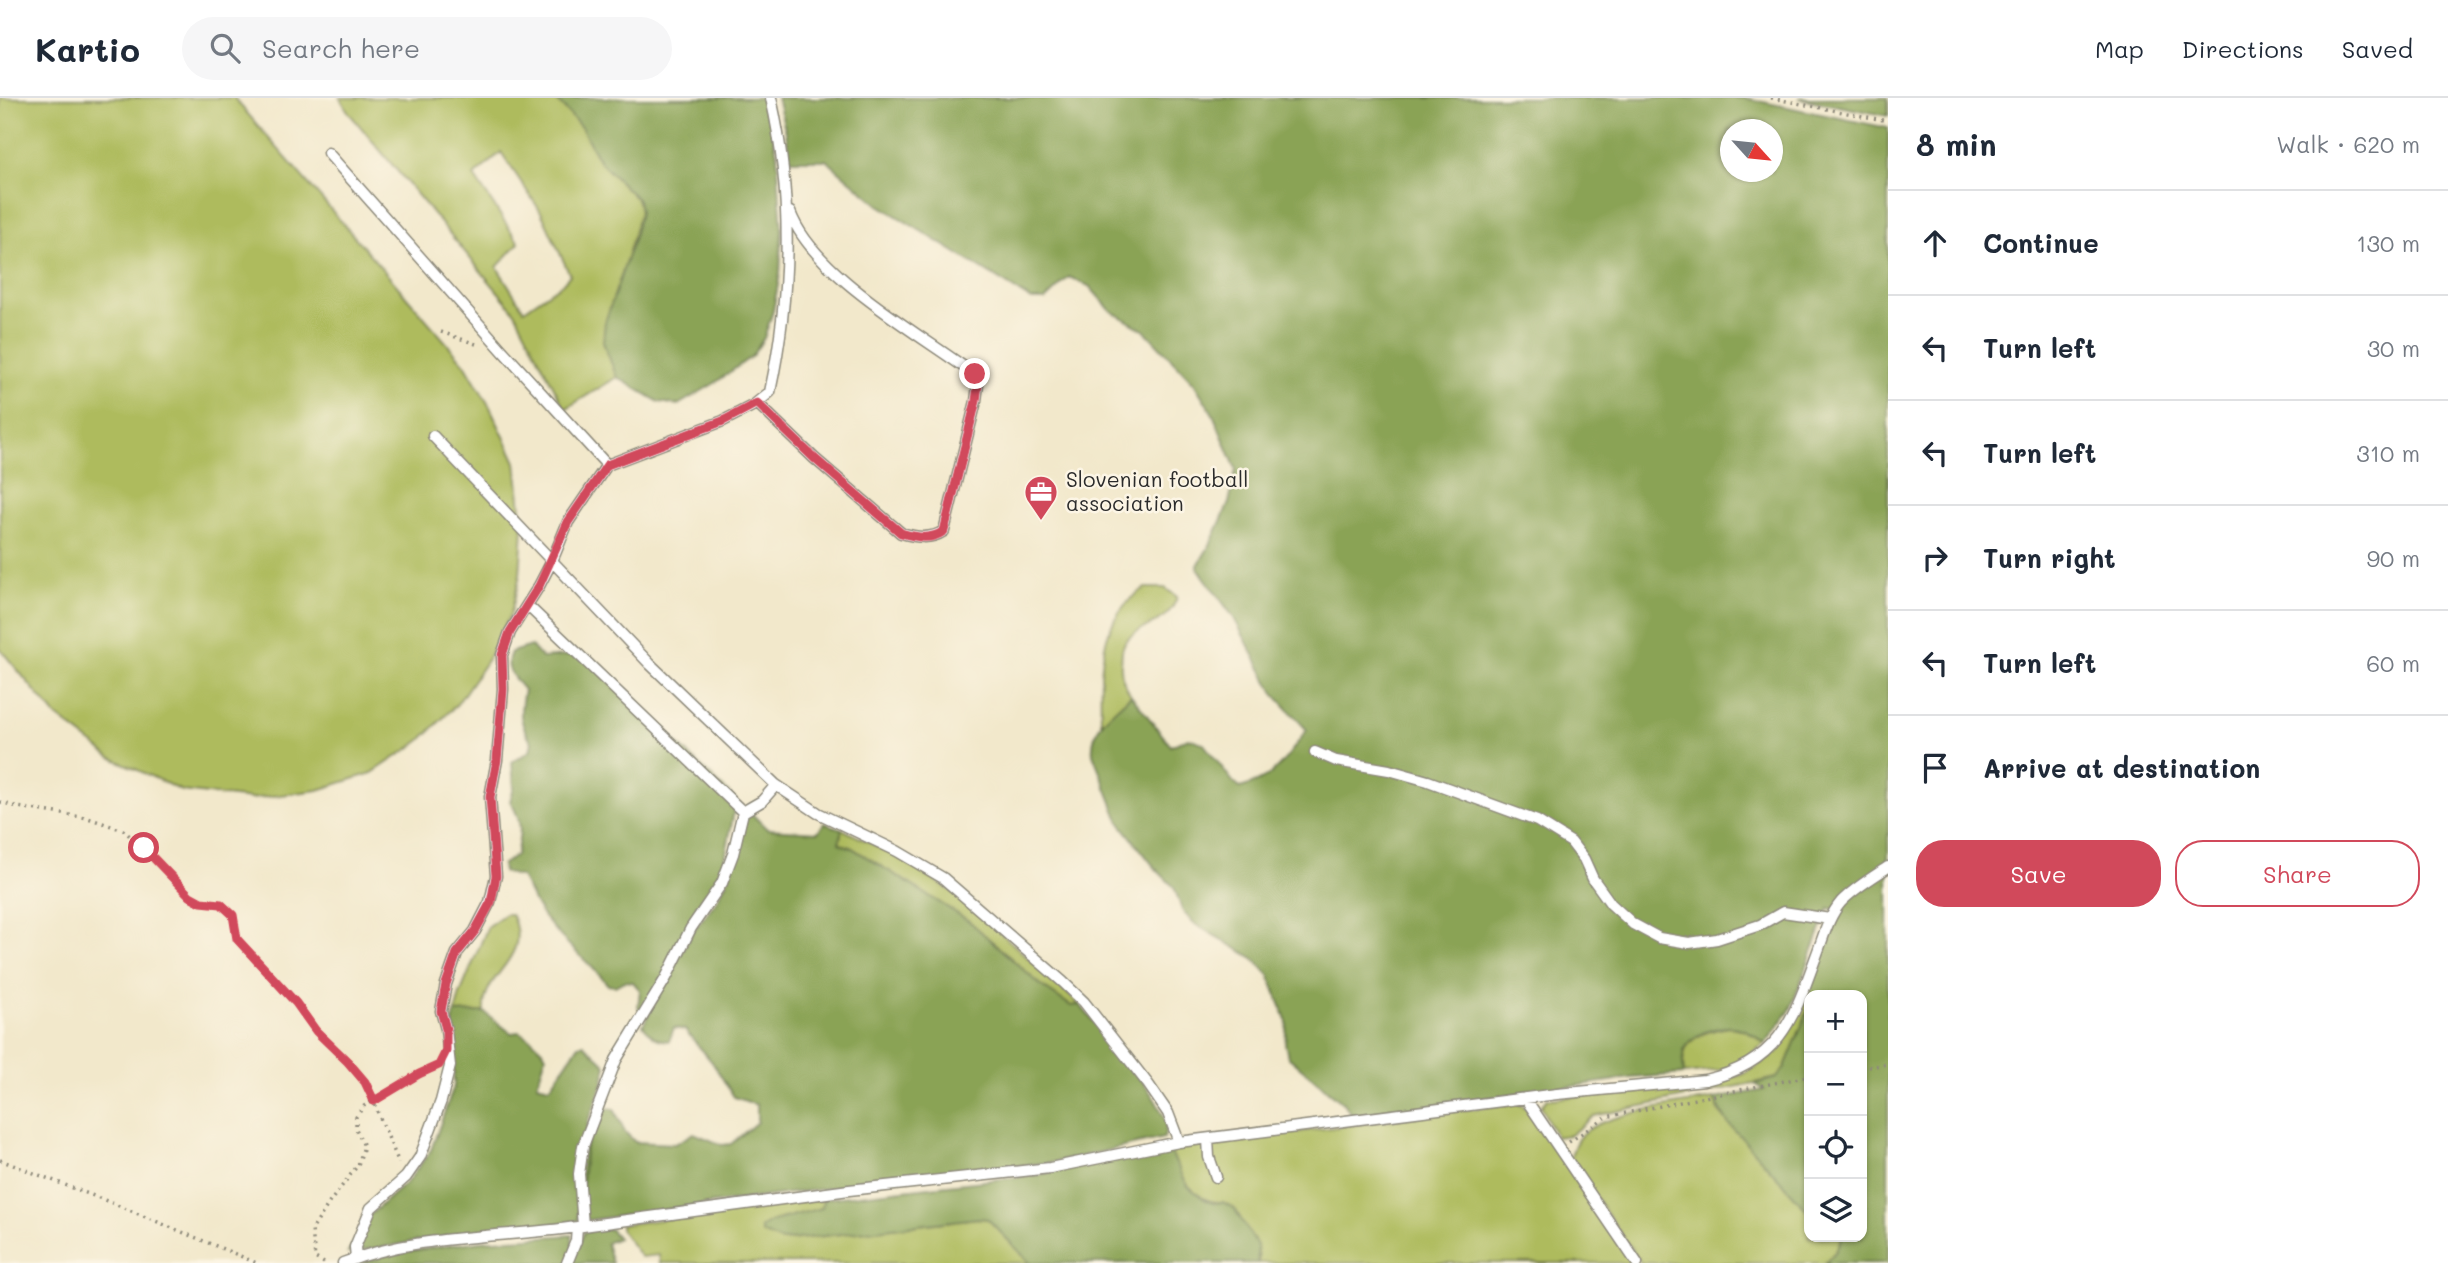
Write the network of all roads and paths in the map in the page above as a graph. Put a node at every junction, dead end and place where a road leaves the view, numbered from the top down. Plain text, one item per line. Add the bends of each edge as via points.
1 (771, 98) edge
2 (1771, 98) edge
3 (1888, 121) edge
4 (328, 153) dead end
5 (787, 205) junction
6 (441, 332) dead end
7 (502, 350) junction
8 (757, 403) junction
9 (433, 436) dead end
10 (607, 465) junction
11 (552, 561) junction
12 (527, 605) junction
13 (1315, 752) dead end
14 (776, 785) junction
15 (0, 802) edge
16 (743, 812) junction
17 (1888, 867) edge
18 (1830, 919) junction
19 (442, 1058) dead end
20 (1888, 1064) edge
21 (1867, 1067) edge
22 (1804, 1077) edge
23 (1525, 1098) junction
24 (374, 1101) junction
25 (1208, 1139) junction
26 (1180, 1142) junction
27 (1559, 1150) junction
28 (0, 1160) edge
29 (406, 1177) junction
30 (1216, 1177) dead end
31 (580, 1226) junction
32 (356, 1258) junction
33 (322, 1262) edge
34 (257, 1263) edge
35 (312, 1263) edge
36 (343, 1263) edge
37 (567, 1263) edge
38 (1637, 1263) edge

1 - 5 lane
2 - 3 path
4 - 7 lane
5 - 8 lane via 778,358 771,392
5 - 8 lane via 795,227 839,275 975,374 976,401 944,531 919,538 901,533
6 - 7 path
7 - 10 lane
8 - 10 lane via 723,421
9 - 11 lane
10 - 11 lane via 568,522
11 - 12 lane
11 - 14 lane via 650,664
12 - 16 lane
12 - 29 lane via 502,655 499,748 490,797 496,876 491,902 457,953 446,984 441,1011 450,1066 430,1135
13 - 18 lane via 1428,781 1537,821 1571,842 1611,904 1633,924 1659,938 1689,943 1717,939 1783,912
14 - 16 lane via 762,801
14 - 26 lane via 818,813 943,878 1063,982 1149,1084
15 - 24 path via 88,818 123,830 190,896 221,904 233,915 237,939 365,1082
16 - 31 lane via 722,883 616,1060 583,1146
17 - 18 lane via 1841,902
18 - 23 lane via 1791,1019 1778,1041 1760,1057 1705,1080
19 - 24 path via 439,1065
20 - 21 path
22 - 27 path via 1606,1118
23 - 25 lane
23 - 27 lane
24 - 29 path
24 - 33 path via 364,1105 356,1117 364,1146 358,1165 313,1230 316,1258
25 - 26 lane
25 - 30 lane
26 - 31 lane via 1050,1168
27 - 38 lane
28 - 34 path
29 - 32 lane via 371,1208 355,1247
31 - 32 lane via 424,1244
31 - 37 lane
32 - 36 lane
33 - 35 path

